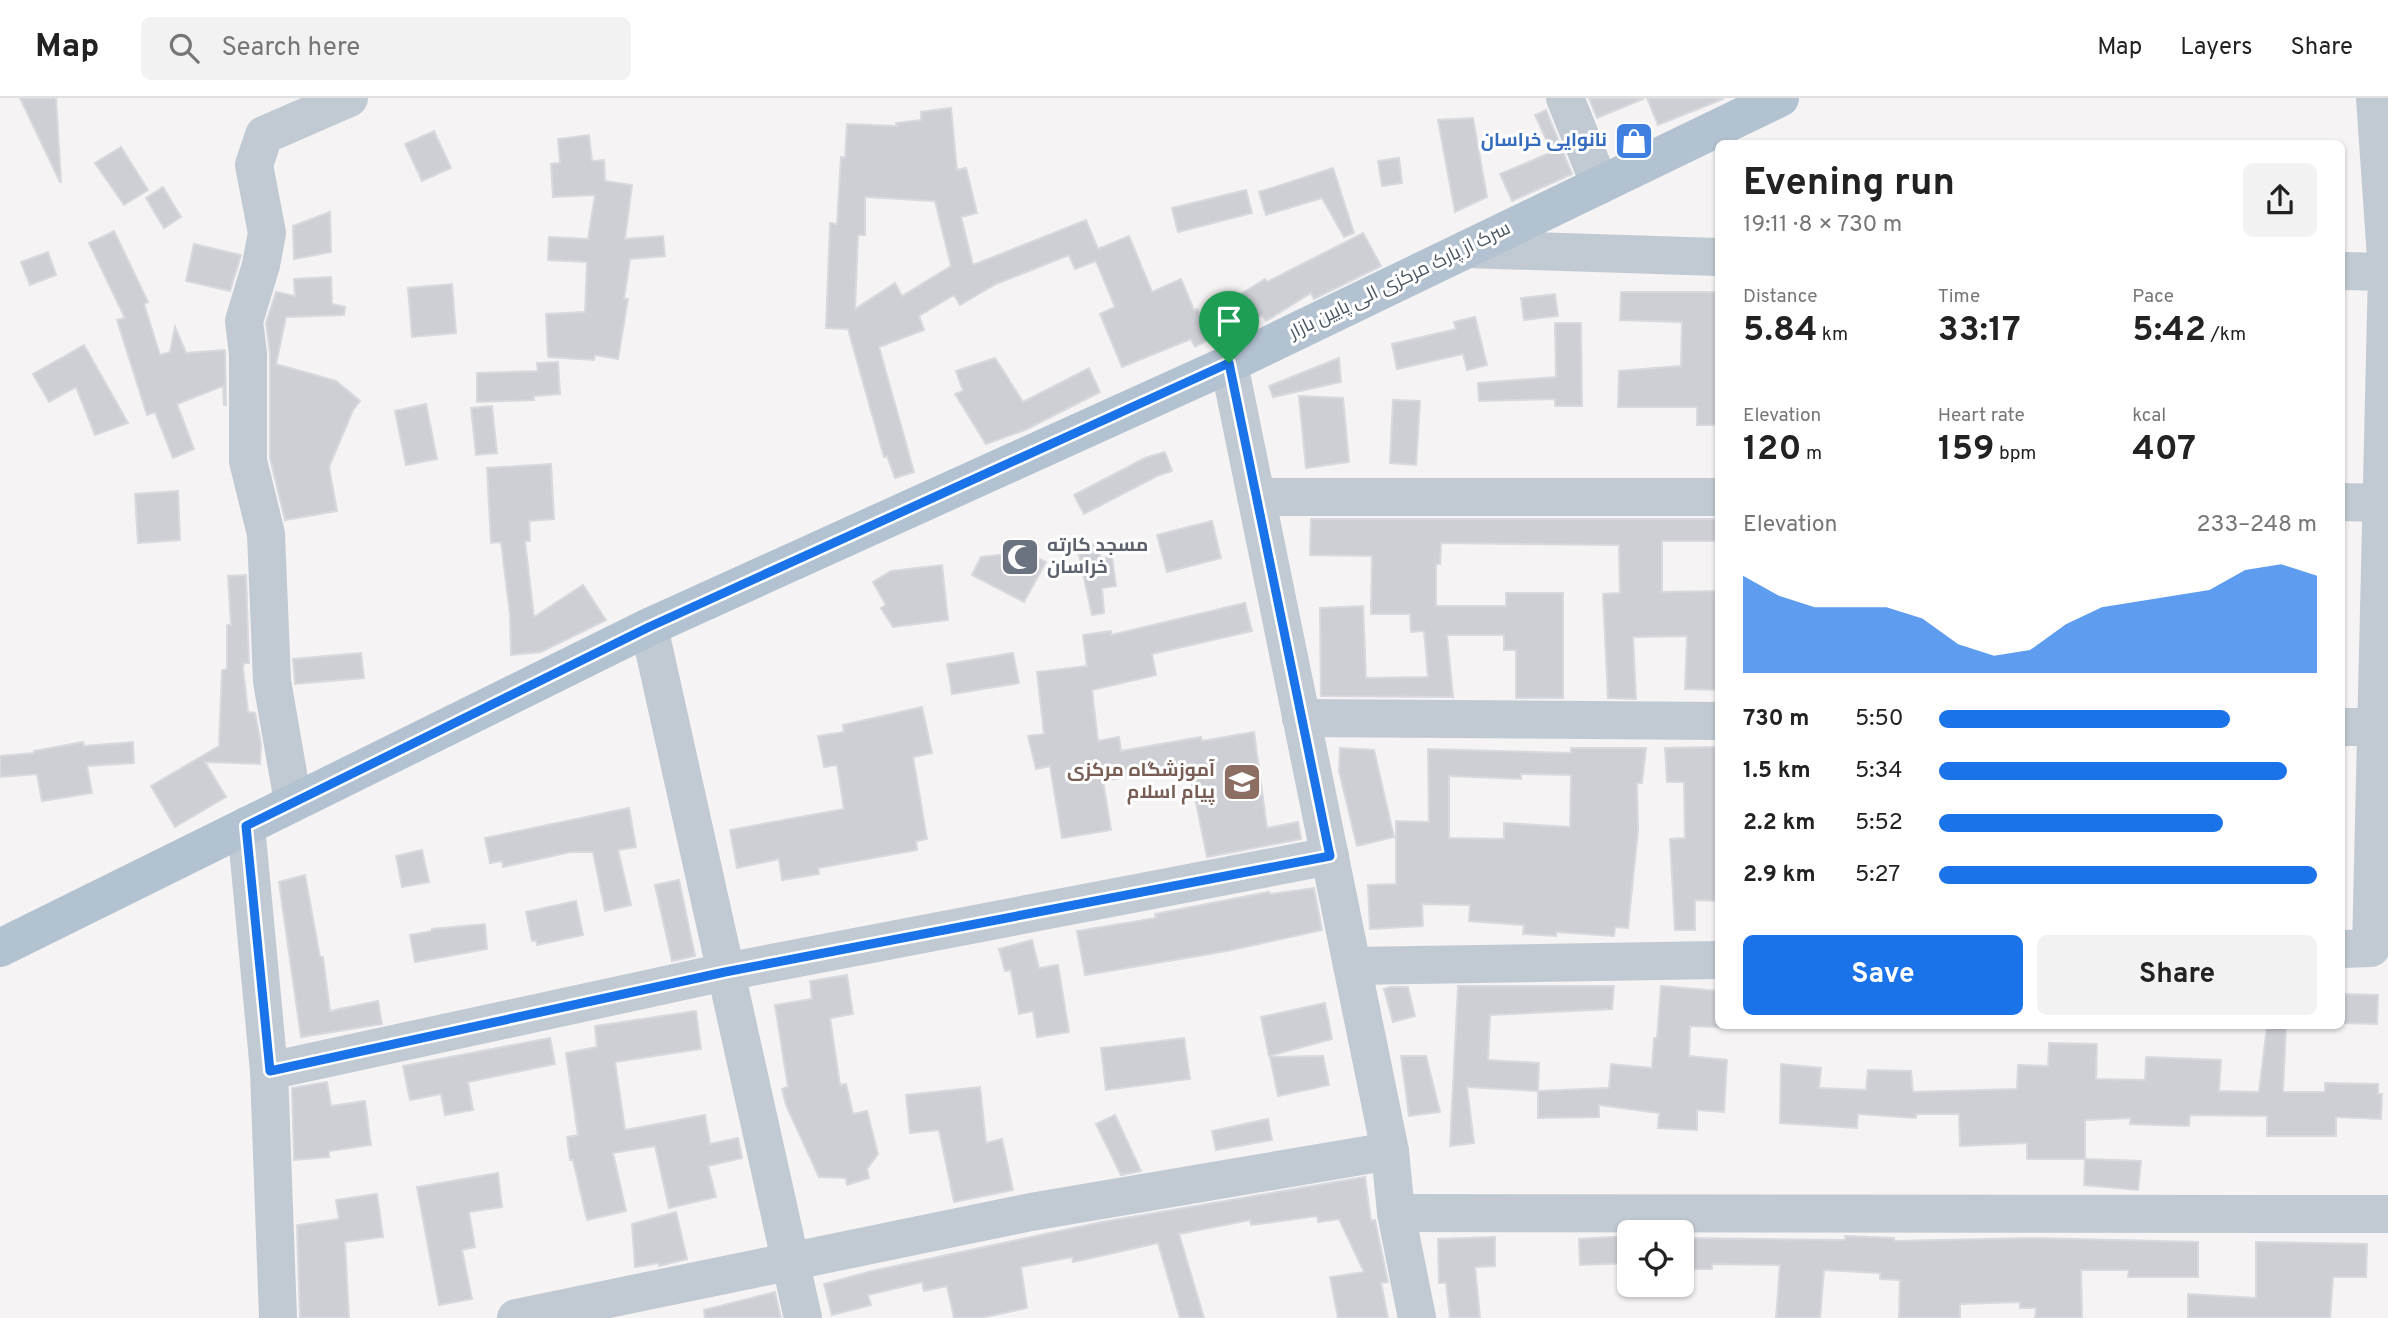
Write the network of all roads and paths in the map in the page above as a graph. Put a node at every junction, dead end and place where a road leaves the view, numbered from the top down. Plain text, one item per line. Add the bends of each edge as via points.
1 (349, 98) edge
2 (1565, 98) edge
3 (1780, 98) edge
4 (2375, 98) edge
5 (1600, 185) junction
6 (1467, 249) junction
7 (1715, 257) edge
8 (2345, 271) edge
9 (2387, 272) edge
10 (1229, 363) junction
11 (1256, 497) junction
12 (1715, 497) edge
13 (2345, 502) edge
14 (2381, 503) junction
15 (649, 627) junction
16 (1301, 718) junction
17 (1715, 721) edge
18 (2359, 727) edge
19 (293, 803) junction
20 (246, 826) junction
21 (1330, 856) junction
22 (0, 948) edge
23 (2345, 948) edge
24 (1715, 960) edge
25 (1352, 966) junction
26 (725, 972) junction
27 (270, 1071) junction
28 (1390, 1151) junction
29 (1395, 1213) junction
30 (2388, 1214) edge
31 (789, 1260) junction
32 (278, 1318) edge
33 (516, 1318) edge
34 (803, 1318) edge
35 (1417, 1318) edge

1 - 19 street via 264,135 254,165 267,233 244,321 248,461 266,534 272,681
2 - 5 street
3 - 5 main road, سرک از پارک مرکزی الی پایین بازار
4 - 9 street
5 - 6 main road, سرک از پارک مرکزی الی پایین بازار
6 - 7 street
6 - 10 main road, سرک از پارک مرکزی الی پایین بازار
8 - 9 street
9 - 14 street
10 - 11 street
10 - 15 main road, سرک از پارک مرکزی الی پایین بازار
11 - 12 street
11 - 16 street
13 - 14 street
14 - 18 street
15 - 19 main road, سرک از پارک مرکزی الی پایین بازار
15 - 26 street
16 - 17 street
16 - 21 street
18 - 23 street via 2371,948
19 - 20 main road, سرک از پارک مرکزی الی پایین بازار
20 - 22 main road, سرک از پارک مرکزی الی پایین بازار
20 - 27 street
21 - 25 street
21 - 26 street
24 - 25 street
25 - 28 street
26 - 27 street
26 - 31 street
27 - 32 street
28 - 29 street
28 - 31 street via 1031,1212
29 - 30 street
29 - 35 street
31 - 33 street
31 - 34 street

